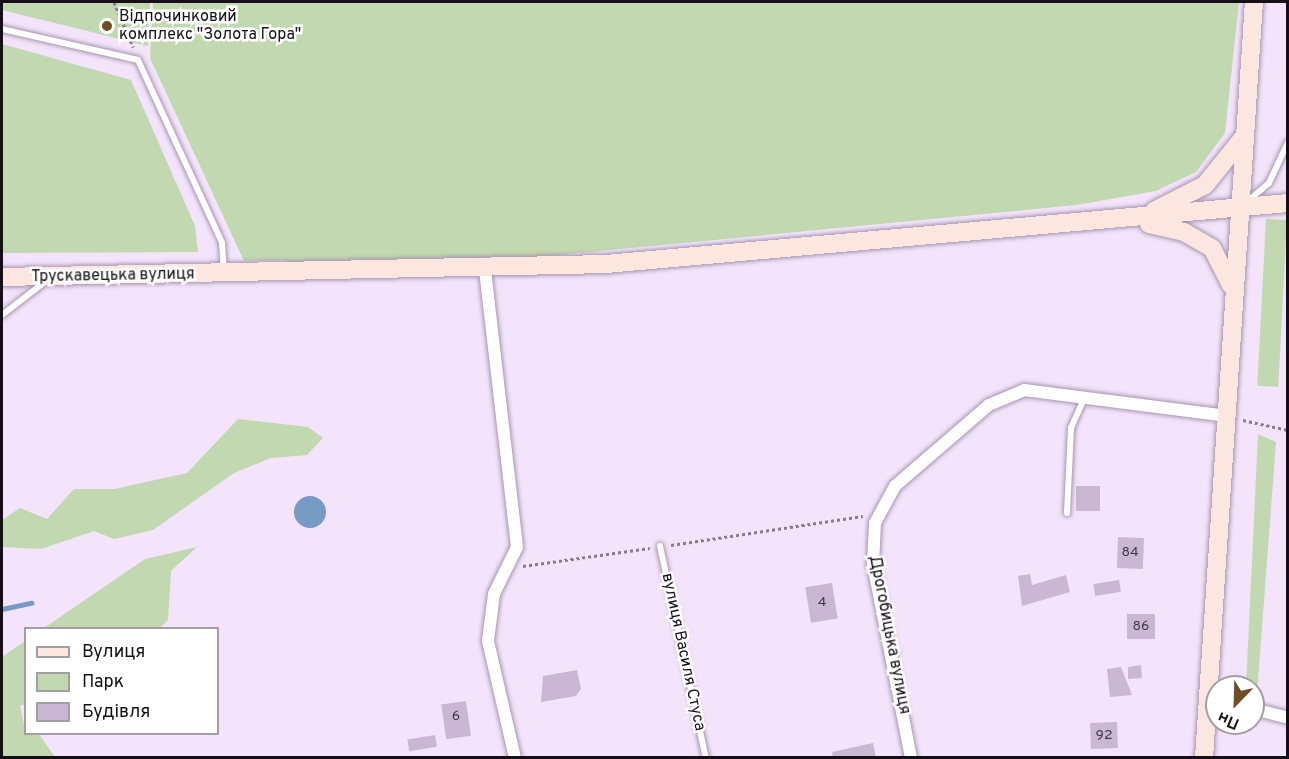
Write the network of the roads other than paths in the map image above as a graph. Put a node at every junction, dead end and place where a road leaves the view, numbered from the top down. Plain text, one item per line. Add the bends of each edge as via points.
1 (1254, 2) edge
2 (2, 29) edge
3 (1244, 135) junction
4 (1287, 142) edge
5 (1287, 203) edge
6 (1239, 209) junction
7 (1127, 220) junction
8 (485, 270) junction
9 (225, 274) junction
10 (2, 277) edge
11 (51, 277) junction
12 (1235, 295) junction
13 (2, 315) edge
14 (1083, 400) junction
15 (1227, 416) junction
16 (1067, 513) dead end
17 (660, 546) road end
18 (1213, 675) edge
19 (1265, 712) edge
20 (1287, 718) edge
21 (1207, 735) edge
22 (515, 758) edge
23 (706, 758) edge
24 (911, 758) edge
25 (1204, 758) edge

1 - 3 main road
2 - 9 lane via 138,60 222,243
3 - 6 main road
3 - 7 main road via 1227,164 1198,190 1172,205
4 - 6 lane via 1269,183
5 - 6 main road
6 - 7 main road
6 - 12 main road
7 - 8 main road, Трускавецька вулиця
7 - 12 main road via 1170,228 1212,248
8 - 9 main road, Трускавецька вулиця
8 - 22 street via 517,525 512,565 494,594 488,641
9 - 11 main road, Трускавецька вулиця
10 - 11 main road, Трускавецька вулиця
11 - 13 lane
12 - 15 main road
14 - 15 street
14 - 16 lane via 1071,428
14 - 24 street, Дрогобицька вулиця via 1024,390 1005,396 905,474 878,513 873,565
15 - 18 main road
17 - 23 lane, вулиця Василя Стуса
19 - 20 street
21 - 25 main road

